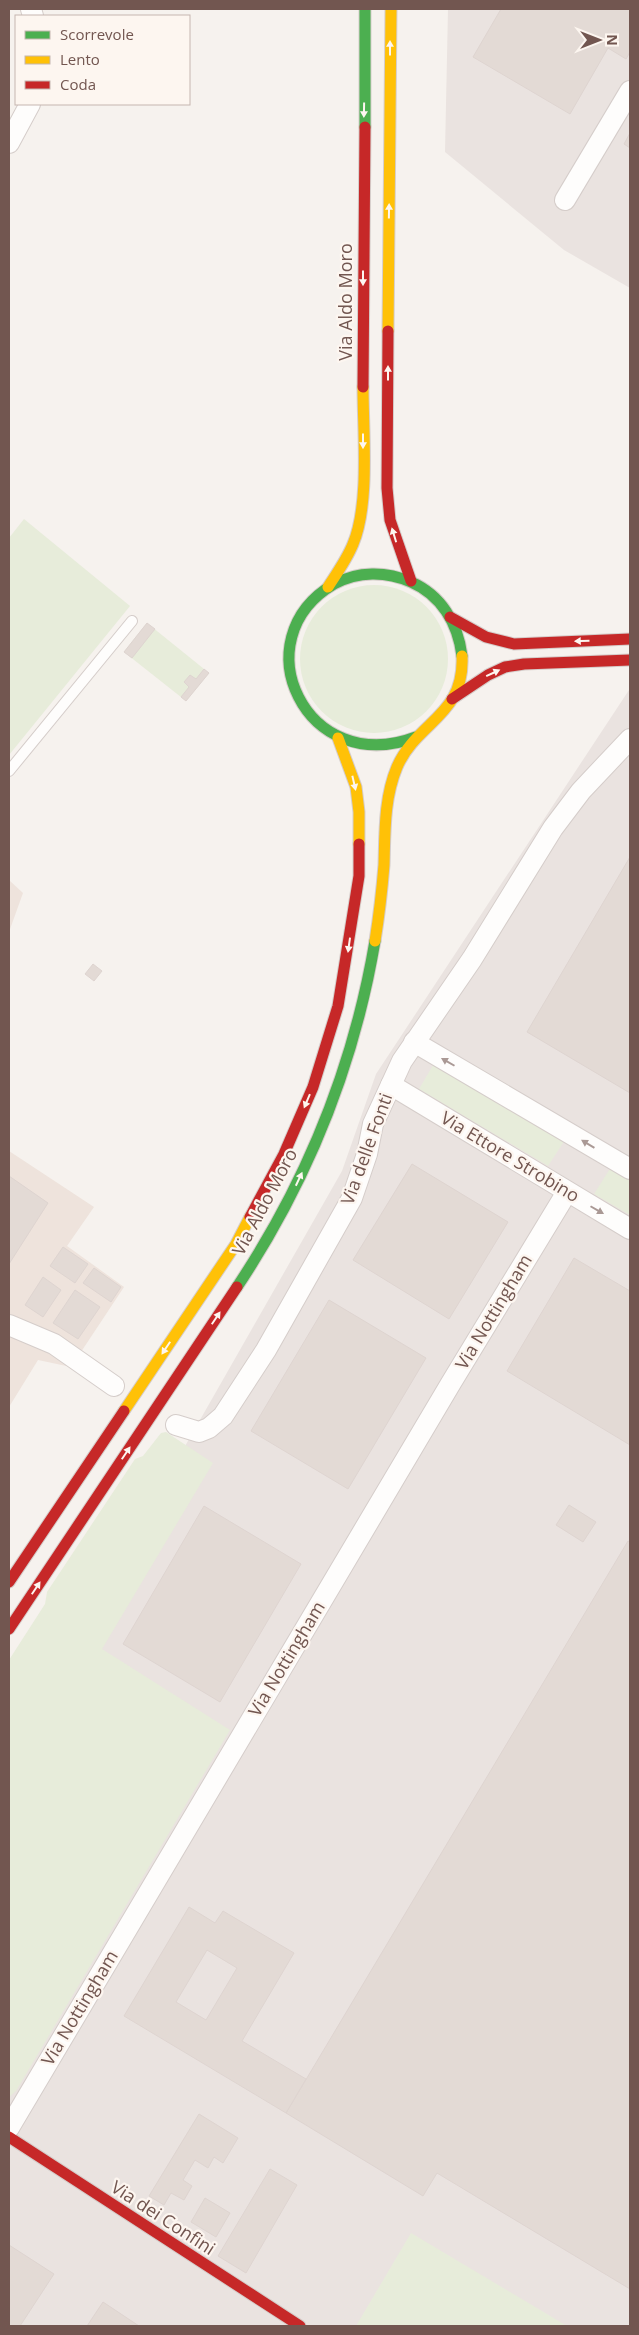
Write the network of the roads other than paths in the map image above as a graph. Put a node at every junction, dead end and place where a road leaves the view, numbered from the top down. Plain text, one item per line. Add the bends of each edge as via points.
1 (365, 9) edge
2 (391, 9) edge
3 (630, 90) edge
4 (29, 105) edge
5 (9, 143) edge
6 (565, 200) dead end
7 (411, 580) junction
8 (328, 587) junction
9 (450, 617) junction
10 (132, 621) dead end
11 (630, 639) edge
12 (630, 660) edge
13 (452, 699) junction
14 (416, 737) junction
15 (338, 738) junction
16 (630, 739) edge
17 (9, 771) edge
18 (414, 1042) junction
19 (390, 1085) junction
20 (630, 1169) edge
21 (567, 1192) junction
22 (630, 1229) edge
23 (9, 1325) edge
24 (114, 1386) dead end
25 (176, 1425) dead end
26 (9, 1582) edge
27 (9, 1629) edge
28 (9, 2128) edge
29 (9, 2137) edge
30 (300, 2326) edge

1 -> 8 street, Via Aldo Moro via 363,496 358,536 348,558
7 -> 2 street via 390,520 387,488
3 - 6 street
4 - 5 street
7 - 8 street via 369,573
7 - 9 street via 434,596
8 - 15 street via 306,607 298,620 289,650 289,665 294,687 304,708 319,725
11 -> 9 street via 514,644 470,630
9 - 13 street via 459,636 462,658 460,679
10 - 17 lane
13 -> 12 street via 506,667
13 - 14 street via 441,716
14 - 15 street via 390,745 372,746
27 -> 14 street, Via Aldo Moro via 254,1262 288,1204 310,1157 350,1056 363,1005 381,893 389,795 394,776
15 -> 26 street, Via Aldo Moro via 352,771 357,795 359,876 338,1006 313,1087 284,1154 236,1244
16 - 18 street, Via delle Fonti via 599,771 553,828 472,959
18 - 19 street, Via delle Fonti
20 -> 18 street
19 - 21 street, Via Ettore Strobino
19 - 25 street, Via delle Fonti via 373,1124 352,1198 266,1350 217,1422 199,1432
21 -> 22 street, Via Ettore Strobino
21 - 28 street, Via Nottingham
23 - 24 street via 54,1344
29 - 30 street, Via dei Confini

